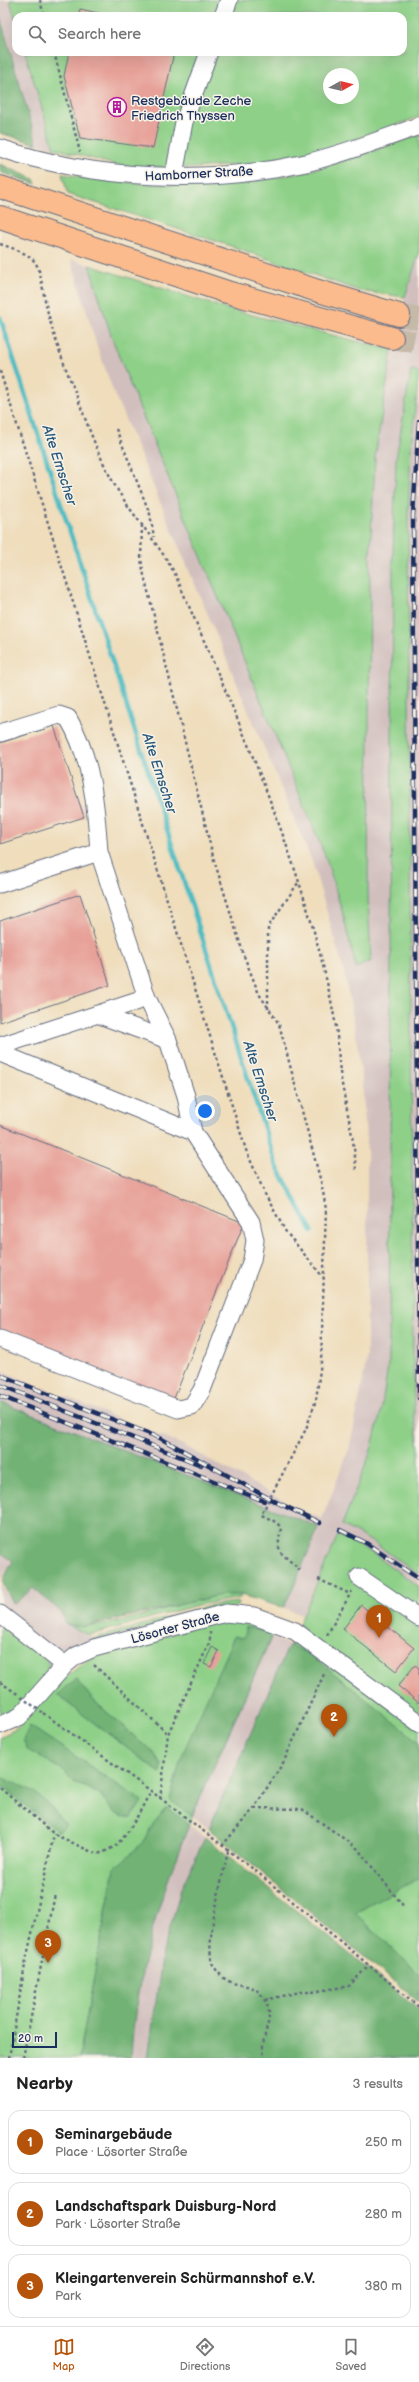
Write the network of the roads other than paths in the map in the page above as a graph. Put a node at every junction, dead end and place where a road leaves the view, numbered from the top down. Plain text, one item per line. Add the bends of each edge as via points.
1 (229, 0) edge
2 (224, 12) edge
3 (208, 56) edge
4 (419, 126) edge
5 (0, 148) edge
6 (174, 175) junction
7 (0, 187) edge
8 (0, 217) edge
9 (399, 315) tunnel mouth
10 (392, 338) tunnel mouth
11 (0, 733) edge
12 (99, 852) junction
13 (0, 884) edge
14 (147, 998) junction
15 (96, 1014) junction
16 (168, 1040) junction
17 (0, 1046) edge
18 (0, 1053) edge
19 (193, 1132) junction
20 (0, 1339) edge
21 (359, 1577) road end
22 (0, 1614) edge
23 (419, 1618) edge
24 (65, 1665) junction
25 (419, 1724) edge
26 (0, 1725) edge

1 - 2 street
3 - 6 street via 184,122
4 - 6 street, Hamborner Straße via 306,163 235,174
5 - 6 street, Hamborner Straße via 59,165 135,176
7 - 9 highway
8 - 10 highway via 227,292
11 - 12 street via 59,715 68,718 87,764 96,810
12 - 13 street
12 - 14 street
14 - 15 street
14 - 16 street
15 - 16 street
15 - 17 street
16 - 19 street via 186,1096
18 - 19 street
19 - 20 street via 251,1222 255,1240 249,1268 202,1390 192,1406 178,1409
21 - 23 street
22 - 24 street
24 - 25 street, Lösorter Straße via 76,1656 94,1648 226,1613 254,1616 295,1631
24 - 26 street, Lösorter Straße via 19,1717

